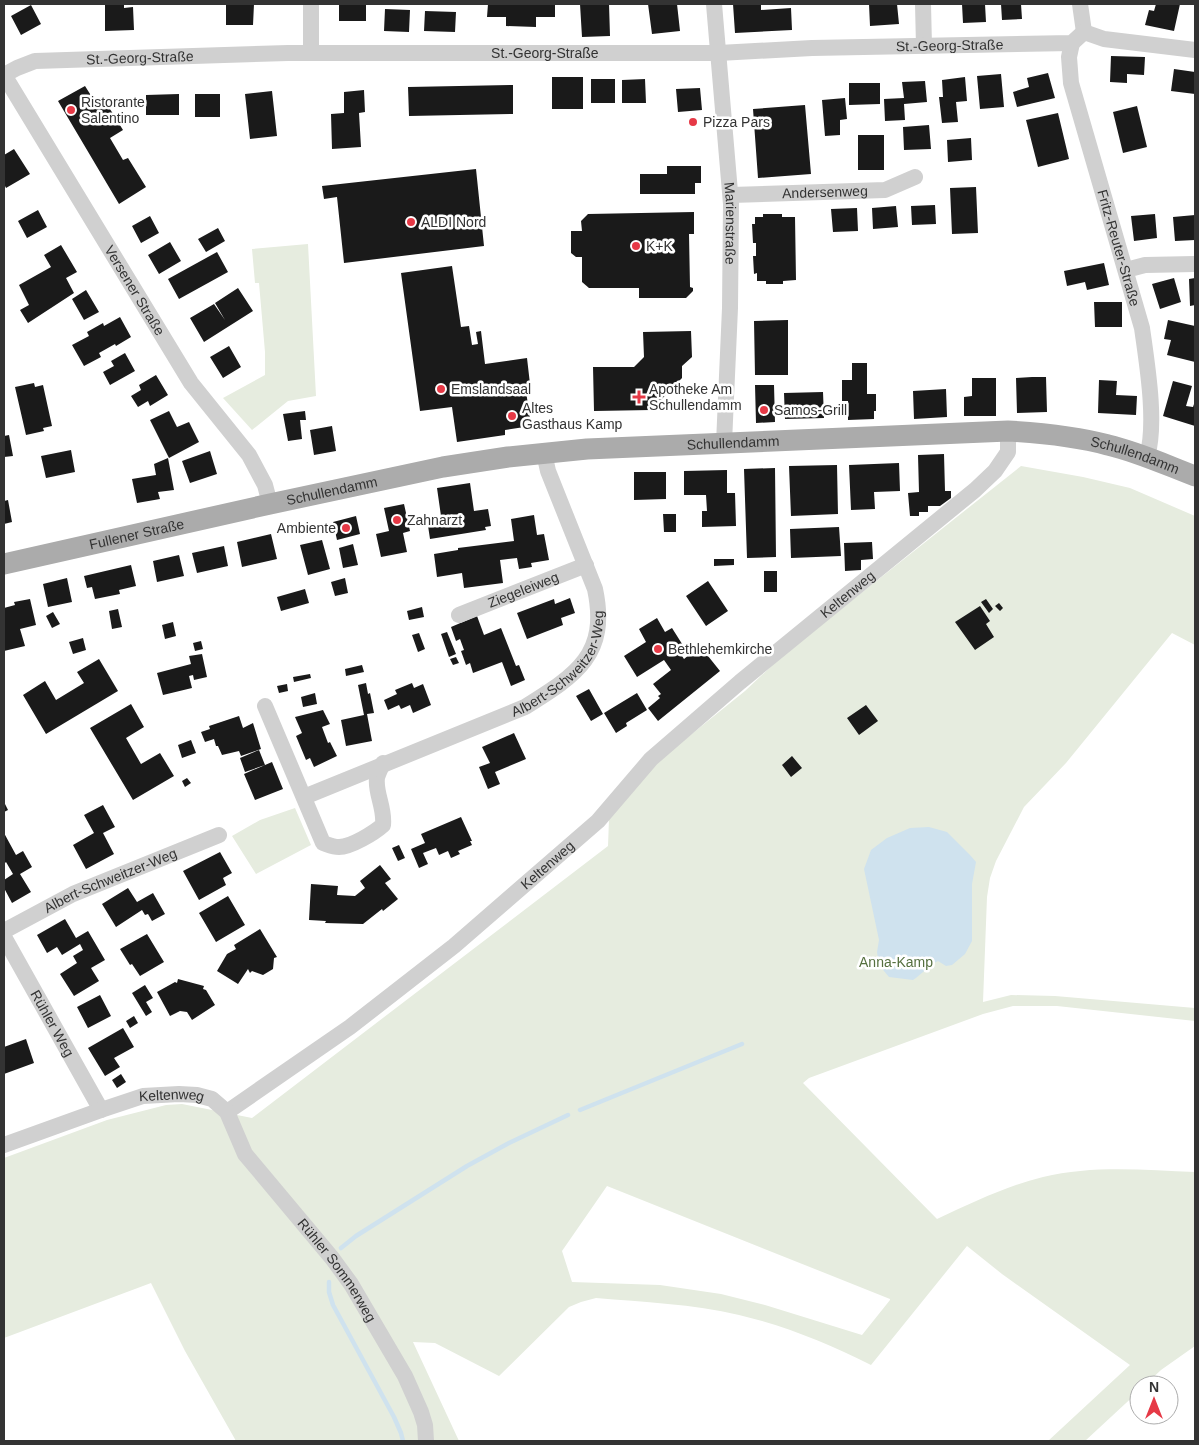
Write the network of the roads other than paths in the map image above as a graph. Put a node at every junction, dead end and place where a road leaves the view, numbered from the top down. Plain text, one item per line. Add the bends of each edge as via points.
1 (311, 4) edge
2 (714, 4) edge
3 (923, 4) edge
4 (1080, 4) edge
5 (1078, 38) junction
6 (924, 46) junction
7 (1195, 50) edge
8 (311, 53) junction
9 (719, 53) junction
10 (4, 75) edge
11 (10, 98) edge
12 (915, 176) dead end
13 (730, 195) junction
14 (1195, 264) edge
15 (1126, 270) junction
16 (1008, 431) junction
17 (724, 443) junction
18 (544, 453) junction
19 (1146, 457) junction
20 (1195, 476) edge
21 (270, 504) junction
22 (4, 564) edge
23 (586, 565) junction
24 (459, 615) dead end
25 (265, 706) dead end
26 (383, 763) junction
27 (304, 797) junction
28 (219, 835) dead end
29 (4, 931) edge
30 (4, 937) edge
31 (101, 1110) junction
32 (227, 1112) junction
33 (4, 1145) edge
34 (426, 1441) edge

1 - 8 street
2 - 9 street, Marienstraße
3 - 6 street
4 - 5 street, Fritz-Reuter-Straße
5 - 6 street, St.-Georg-Straße
5 - 7 street, St.-Georg-Straße
5 - 15 street, Fritz-Reuter-Straße via 1069,56 1071,83
6 - 9 street, St.-Georg-Straße
8 - 9 street, St.-Georg-Straße
8 - 10 street, St.-Georg-Straße via 35,62
9 - 13 street, Marienstraße
10 - 11 street, Versener Straße
11 - 21 street, Versener Straße via 191,383 249,455 265,485
12 - 13 street, Andersenweg via 885,190
13 - 17 street, Marienstraße via 730,308
14 - 15 street via 1145,265
15 - 19 street, Fritz-Reuter-Straße via 1142,328 1147,362 1151,444
16 - 17 main road, Schullendamm
16 - 19 main road, Schullendamm via 1082,439
16 - 32 street, Keltenweg via 1008,452 995,471 651,759 598,821 454,946 350,1027
17 - 18 main road, Schullendamm
18 - 21 main road, Schullendamm via 443,467
18 - 23 street, Albert-Schweitzer-Weg via 548,471
19 - 20 main road, Schullendamm
21 - 22 main road, Fullener Straße
23 - 24 street, Ziegeleiweg
23 - 26 street, Albert-Schweitzer-Weg via 595,589 600,620 597,638 580,666 551,691 525,707
25 - 27 street
26 - 27 street, Albert-Schweitzer-Weg
26 - 27 street via 377,786 384,814 383,825 375,833 342,847 323,843
28 - 29 street, Albert-Schweitzer-Weg via 73,894
30 - 31 street, Rühler Weg
31 - 32 street, Keltenweg via 143,1096 179,1094 212,1099
31 - 33 street, Keltenweg
32 - 34 street, Rühler Sommerweg via 245,1154 351,1284 405,1376 421,1412

